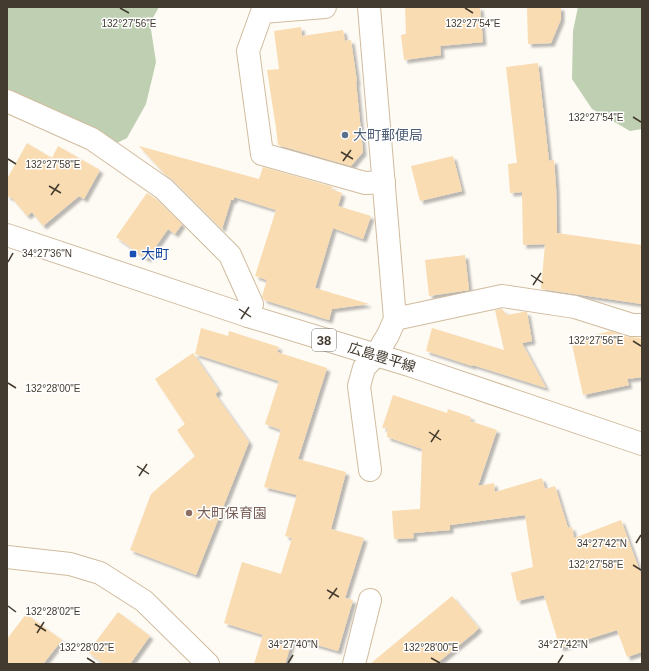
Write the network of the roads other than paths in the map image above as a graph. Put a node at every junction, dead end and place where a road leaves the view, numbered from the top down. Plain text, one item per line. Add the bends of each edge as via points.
1 (325, 7) edge
2 (369, 7) edge
3 (7, 101) edge
4 (384, 182) junction
5 (7, 235) edge
6 (248, 316) junction
7 (395, 319) junction
8 (642, 325) edge
9 (376, 355) junction
10 (642, 444) edge
11 (370, 470) dead end
12 (7, 557) edge
13 (370, 600) dead end
14 (208, 664) edge
15 (354, 664) edge

1 - 4 street via 262,12 248,51 262,154 365,183
2 - 4 street
3 - 6 street via 92,139 164,189 230,255 252,304
4 - 7 street
5 - 6 street, 広島豊平線 / 38
6 - 9 street, 広島豊平線 / 38
7 - 8 street via 502,296 575,308 632,325
7 - 9 street
9 - 10 street, 広島豊平線 / 38
9 - 11 street via 364,368 359,386
12 - 14 street via 70,564 100,573 144,601
13 - 15 street

